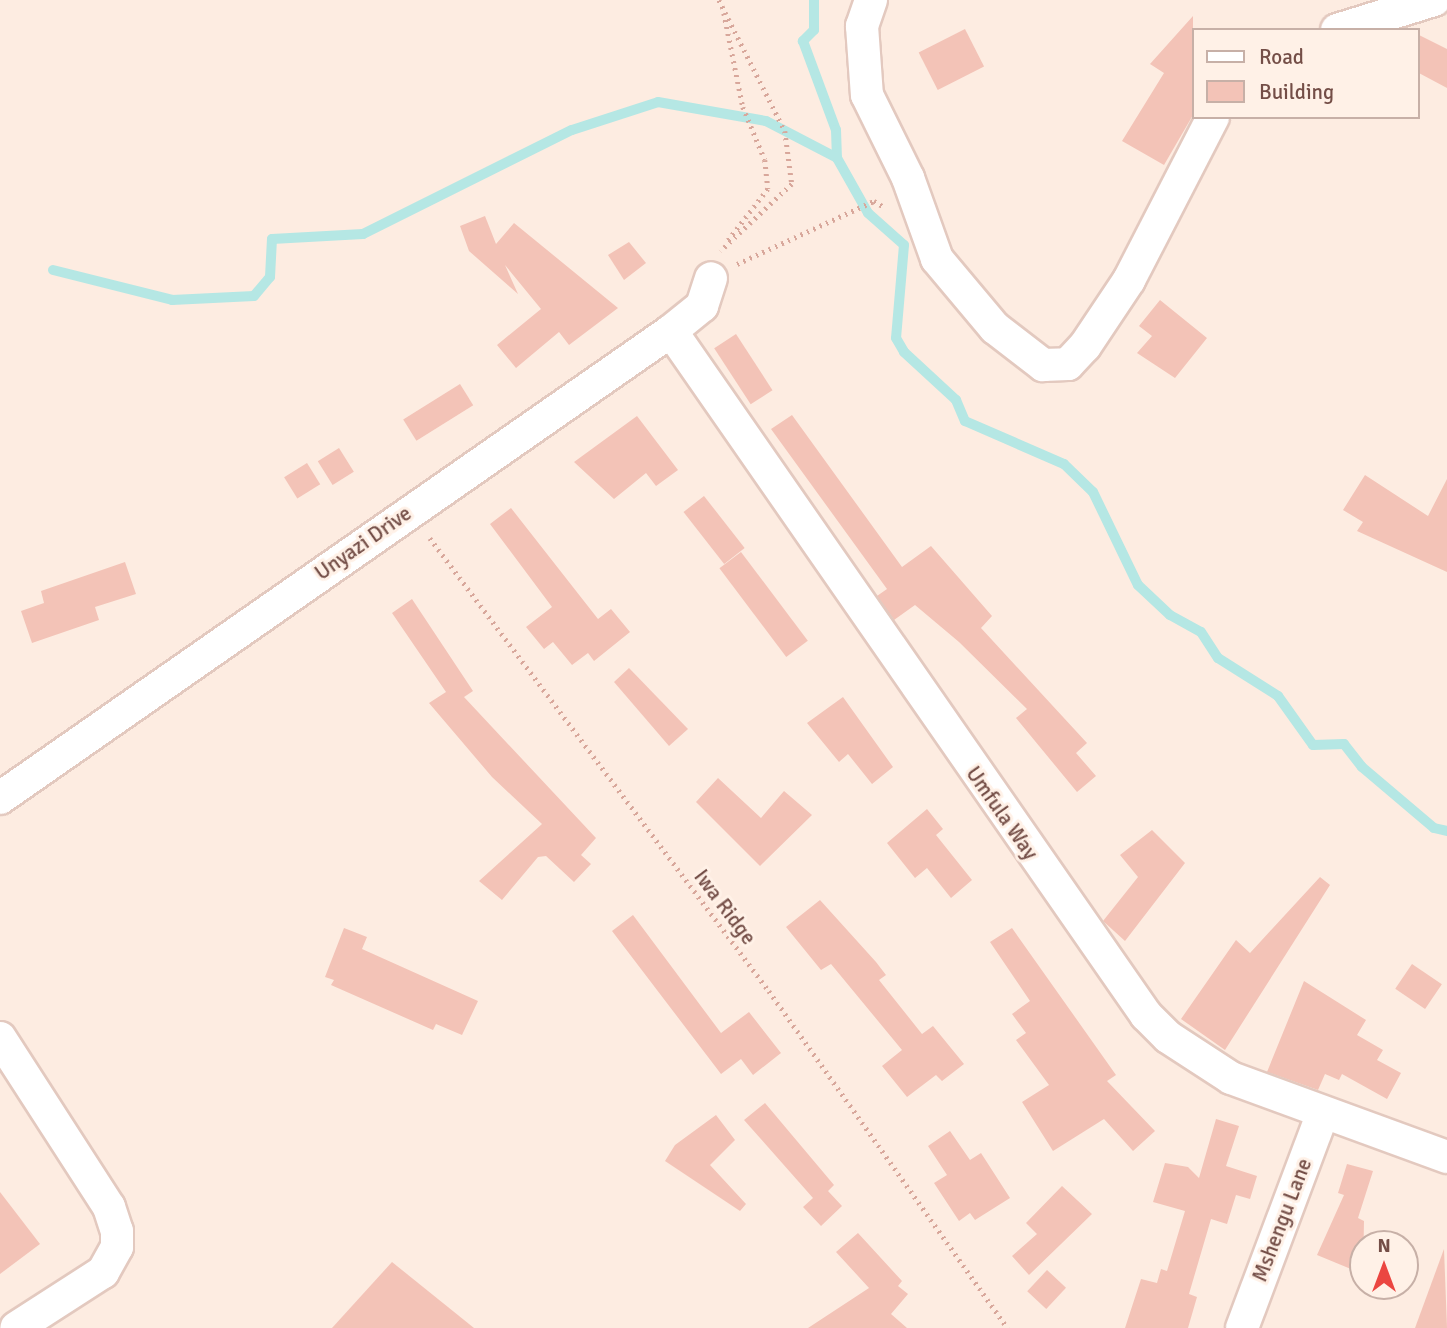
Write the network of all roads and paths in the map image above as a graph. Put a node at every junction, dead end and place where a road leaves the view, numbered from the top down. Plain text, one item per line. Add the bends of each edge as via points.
1 (719, 0) edge
2 (871, 0) edge
3 (1434, 0) edge
4 (724, 8) junction
5 (1343, 28) edge
6 (1212, 119) edge
7 (874, 201) dead end
8 (716, 264) junction
9 (671, 331) junction
10 (409, 510) junction
11 (0, 797) edge
12 (0, 1038) edge
13 (1323, 1113) junction
14 (1447, 1157) edge
15 (16, 1328) edge
16 (1008, 1328) edge
17 (1242, 1328) edge

1 - 4 path
2 - 6 street via 862,26 867,95 908,178 937,259 995,328 1043,365 1068,364 1085,346 1129,280
3 - 5 street
4 - 8 path via 743,107 768,189
4 - 8 path via 785,131 792,184
7 - 8 path
8 - 9 street, Unyazi Drive via 702,306
9 - 10 street, Unyazi Drive
9 - 13 street, Umfula Way via 1146,1014 1168,1037 1231,1078
10 - 11 street, Unyazi Drive
10 - 16 path, Iwa Ridge via 769,991
12 - 15 street via 109,1207 117,1231 117,1247 103,1272
13 - 14 street, Umfula Way
13 - 17 street, Mshengu Lane

